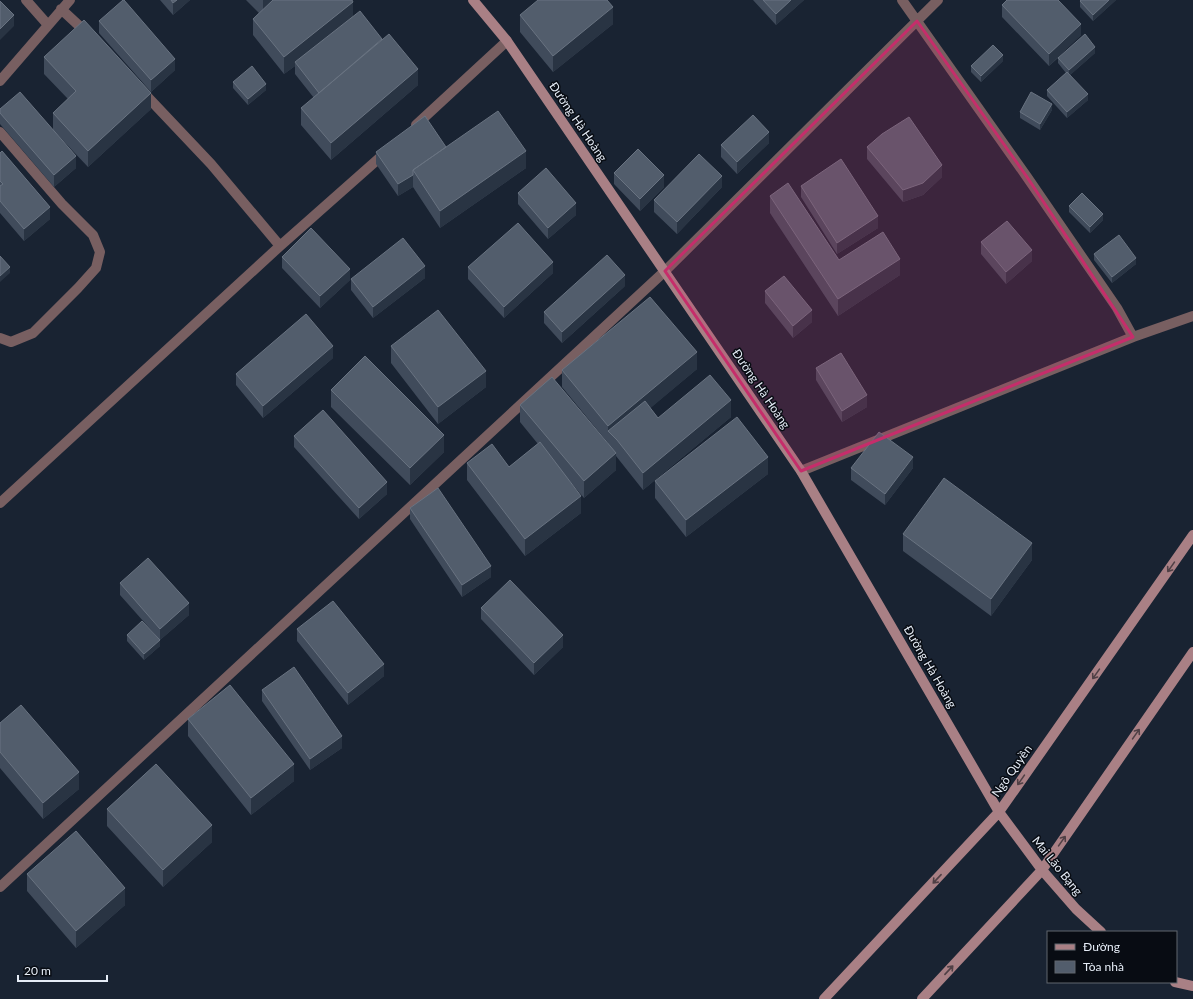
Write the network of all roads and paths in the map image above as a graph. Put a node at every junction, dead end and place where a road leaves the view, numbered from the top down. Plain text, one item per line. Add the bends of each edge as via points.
1 (26, 0) edge
2 (70, 0) edge
3 (473, 0) edge
4 (902, 0) edge
5 (938, 0) edge
6 (61, 9) junction
7 (917, 21) junction
8 (48, 25) junction
9 (94, 40) edge
10 (507, 41) junction
11 (0, 81) edge
12 (137, 85) edge
13 (410, 130) edge
14 (0, 132) edge
15 (392, 146) edge
16 (280, 246) junction
17 (665, 271) junction
18 (1193, 316) edge
19 (1133, 337) junction
20 (0, 338) edge
21 (801, 471) junction
22 (0, 503) edge
23 (1193, 536) edge
24 (1193, 652) edge
25 (999, 812) junction
26 (1042, 870) junction
27 (0, 887) edge
28 (1100, 931) edge
29 (1177, 982) edge
30 (1193, 986) edge
31 (824, 999) edge
32 (922, 999) edge

1 - 8 street
2 - 6 street
3 - 10 street, Đường Hà Hoàng
4 - 7 street
5 - 7 street
6 - 8 street
6 - 9 street
7 - 17 street
7 - 19 street via 1117,308
8 - 11 street
10 - 13 street
10 - 17 street, Đường Hà Hoàng
12 - 16 street via 211,164
14 - 20 street via 93,236 100,252 96,268 33,333 11,342
15 - 16 street
16 - 22 street
17 - 21 street, Đường Hà Hoàng
17 - 27 street
18 - 19 street
19 - 21 street
21 - 25 street, Đường Hà Hoàng
23 -> 25 street, Ngô Quyền
26 -> 24 street
25 - 26 street, Mai Lão Bạng
25 -> 31 street, Ngô Quyền
26 - 28 street, Mai Lão Bạng via 1076,909
32 -> 26 street
29 - 30 street

